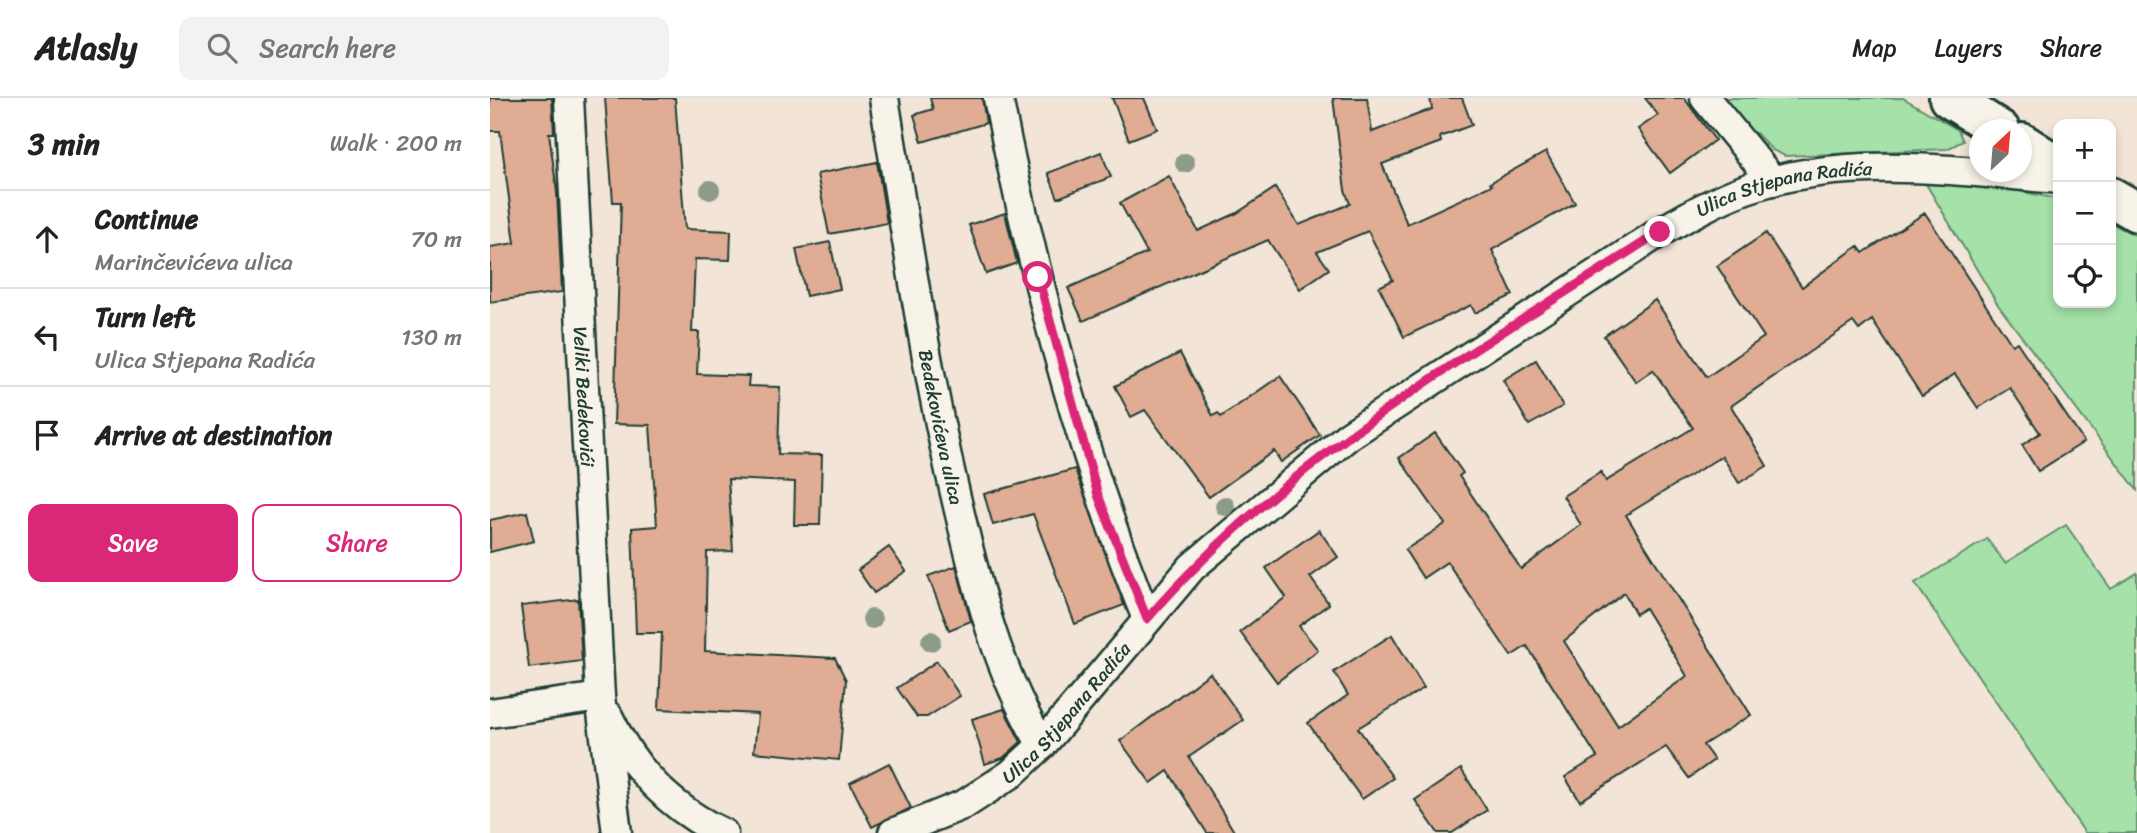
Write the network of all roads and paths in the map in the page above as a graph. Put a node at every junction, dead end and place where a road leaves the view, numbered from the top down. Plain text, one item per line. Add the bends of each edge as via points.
1 (569, 98) edge
2 (884, 98) edge
3 (998, 98) edge
4 (1705, 98) edge
5 (1949, 98) edge
6 (1982, 119) edge
7 (2032, 150) edge
8 (2053, 163) edge
9 (2053, 179) edge
10 (1773, 181) junction
11 (2116, 200) edge
12 (2137, 212) edge
13 (1147, 619) junction
14 (600, 697) junction
15 (490, 713) edge
16 (1042, 745) junction
17 (617, 833) edge
18 (723, 833) edge
19 (893, 833) edge

1 - 14 street, Veliki Bedekovići
2 - 16 street, Bedekovićeva ulica via 934,397 981,601 1000,663
3 - 13 street via 1038,277 1098,495
4 - 10 street
5 - 6 street
7 - 8 street
9 - 10 street, Ulica Stjepana Radića via 1915,167
10 - 13 street, Ulica Stjepana Radića via 1707,205 1660,232 1359,428 1192,567
11 - 12 street
13 - 16 street, Ulica Stjepana Radića
14 - 15 street
14 - 17 street, Veliki Bedekovići
14 - 18 street via 634,762 703,824
16 - 19 street, Ulica Stjepana Radića via 1011,774 965,804

